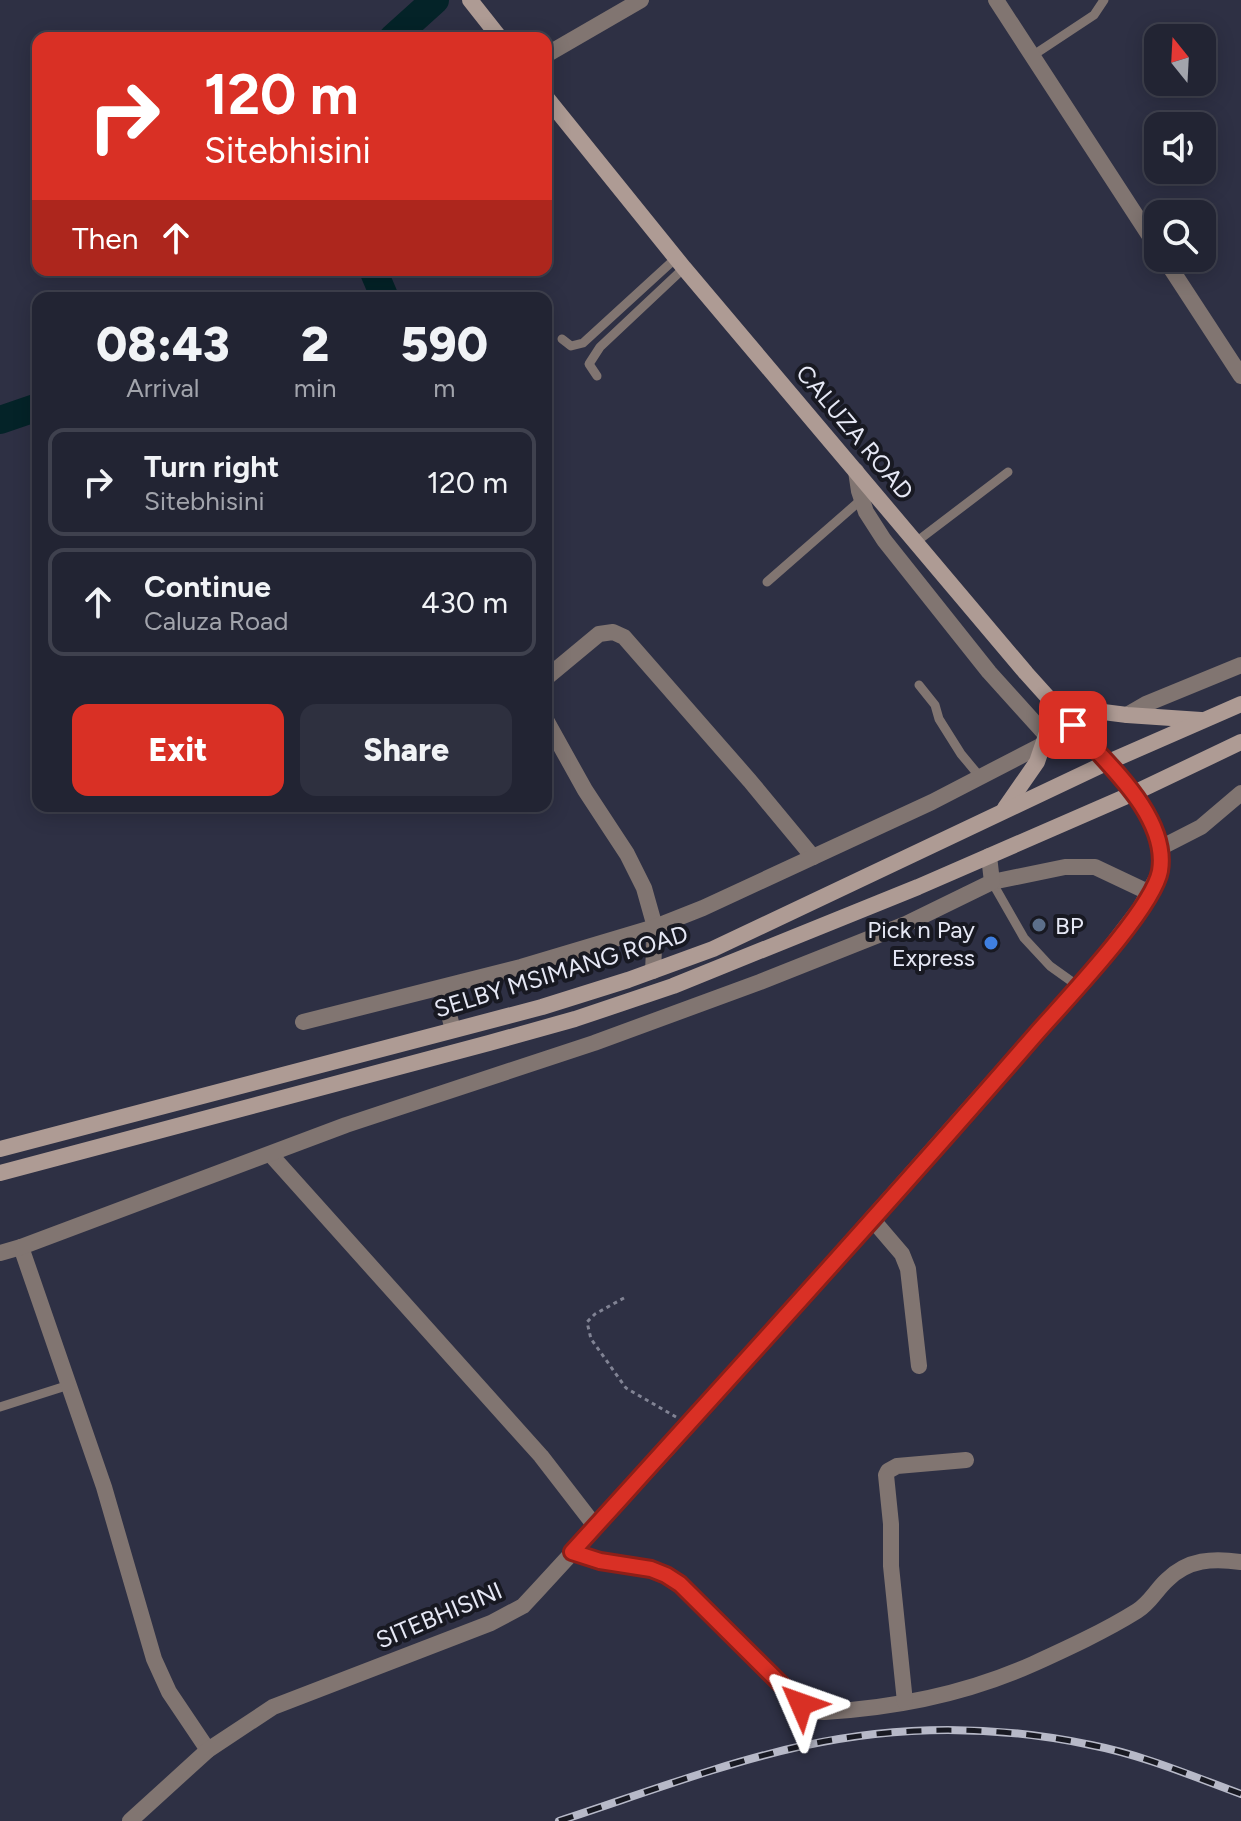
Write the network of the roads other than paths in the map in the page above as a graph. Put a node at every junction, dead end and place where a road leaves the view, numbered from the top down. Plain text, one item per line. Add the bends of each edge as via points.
1 (470, 0) edge
2 (641, 0) edge
3 (996, 0) edge
4 (1104, 0) edge
5 (495, 32) edge
6 (552, 52) edge
7 (1032, 56) junction
8 (552, 104) edge
9 (1144, 228) edge
10 (680, 263) junction
11 (1173, 272) edge
12 (562, 339) dead end
13 (597, 376) dead end
14 (1241, 376) edge
15 (856, 471) junction
16 (1008, 472) dead end
17 (862, 499) junction
18 (916, 542) junction
19 (767, 582) dead end
20 (1241, 665) edge
21 (552, 673) edge
22 (919, 685) dead end
23 (1241, 704) edge
24 (1056, 706) junction
25 (1127, 715) junction
26 (1203, 720) junction
27 (552, 731) edge
28 (1044, 740) junction
29 (1241, 742) edge
30 (1106, 763) junction
31 (981, 778) junction
32 (1134, 793) junction
33 (1241, 793) edge
34 (1002, 813) junction
35 (1160, 848) junction
36 (989, 856) junction
37 (813, 857) junction
38 (992, 882) junction
39 (1150, 893) junction
40 (655, 927) junction
41 (653, 971) junction
42 (1078, 986) junction
43 (442, 988) junction
44 (303, 1022) dead end
45 (453, 1030) junction
46 (0, 1149) edge
47 (271, 1155) junction
48 (0, 1173) edge
49 (872, 1219) junction
50 (21, 1247) junction
51 (0, 1253) edge
52 (919, 1366) dead end
53 (69, 1385) junction
54 (0, 1407) edge
55 (966, 1460) dead end
56 (595, 1526) junction
57 (572, 1552) junction
58 (1241, 1562) edge
59 (905, 1702) junction
60 (208, 1750) junction
61 (130, 1821) edge

1 - 5 main road
2 - 6 street
3 - 7 street
4 - 7 lane via 1094,15
7 - 9 street
8 - 10 main road, CALUZA ROAD
10 - 12 lane via 583,343 571,346
10 - 13 lane via 600,347 589,364
10 - 15 main road, CALUZA ROAD
11 - 14 street
15 - 17 street
15 - 18 main road, CALUZA ROAD
16 - 18 lane
17 - 19 lane
17 - 28 street via 884,540
18 - 24 main road, CALUZA ROAD
20 - 25 street
21 - 37 street via 599,634 624,637
22 - 31 lane
23 - 26 main road, SELBY MSIMANG ROAD
24 - 25 main road
24 - 28 main road
24 - 30 main road, CALUZA ROAD
25 - 26 main road
26 - 30 main road, SELBY MSIMANG ROAD
27 - 40 street via 627,854
28 - 31 street
28 - 34 main road via 1037,762
29 - 32 main road, SELBY MSIMANG ROAD
30 - 32 main road, CALUZA ROAD
30 - 34 main road, SELBY MSIMANG ROAD
31 - 37 street
32 - 35 street
32 - 36 main road, SELBY MSIMANG ROAD
33 - 35 street via 1201,827
34 - 41 main road, SELBY MSIMANG ROAD via 713,949
35 - 39 street, SITEBHISINI via 1160,872
36 - 38 street
36 - 48 main road, SELBY MSIMANG ROAD via 771,948 575,1019
37 - 40 street
38 - 39 street via 1065,867 1095,867
38 - 42 lane via 1024,938
38 - 47 street via 906,924 760,982
39 - 42 street, SITEBHISINI
40 - 41 street
40 - 43 street
41 - 45 main road, SELBY MSIMANG ROAD
42 - 49 street, SITEBHISINI
43 - 44 street
43 - 45 street
45 - 46 main road, SELBY MSIMANG ROAD
47 - 50 street
47 - 56 street via 541,1456
49 - 52 street via 908,1269
49 - 56 street, SITEBHISINI
50 - 51 street
50 - 53 street
53 - 54 lane
53 - 60 street via 154,1659
55 - 59 street via 897,1466 886,1475
56 - 57 street, SITEBHISINI
57 - 59 street via 666,1575 812,1711
57 - 60 street, SITEBHISINI via 509,1615 273,1707
58 - 59 street via 1205,1560 1184,1566 1141,1609 1032,1665
60 - 61 street, SITEBHISINI

